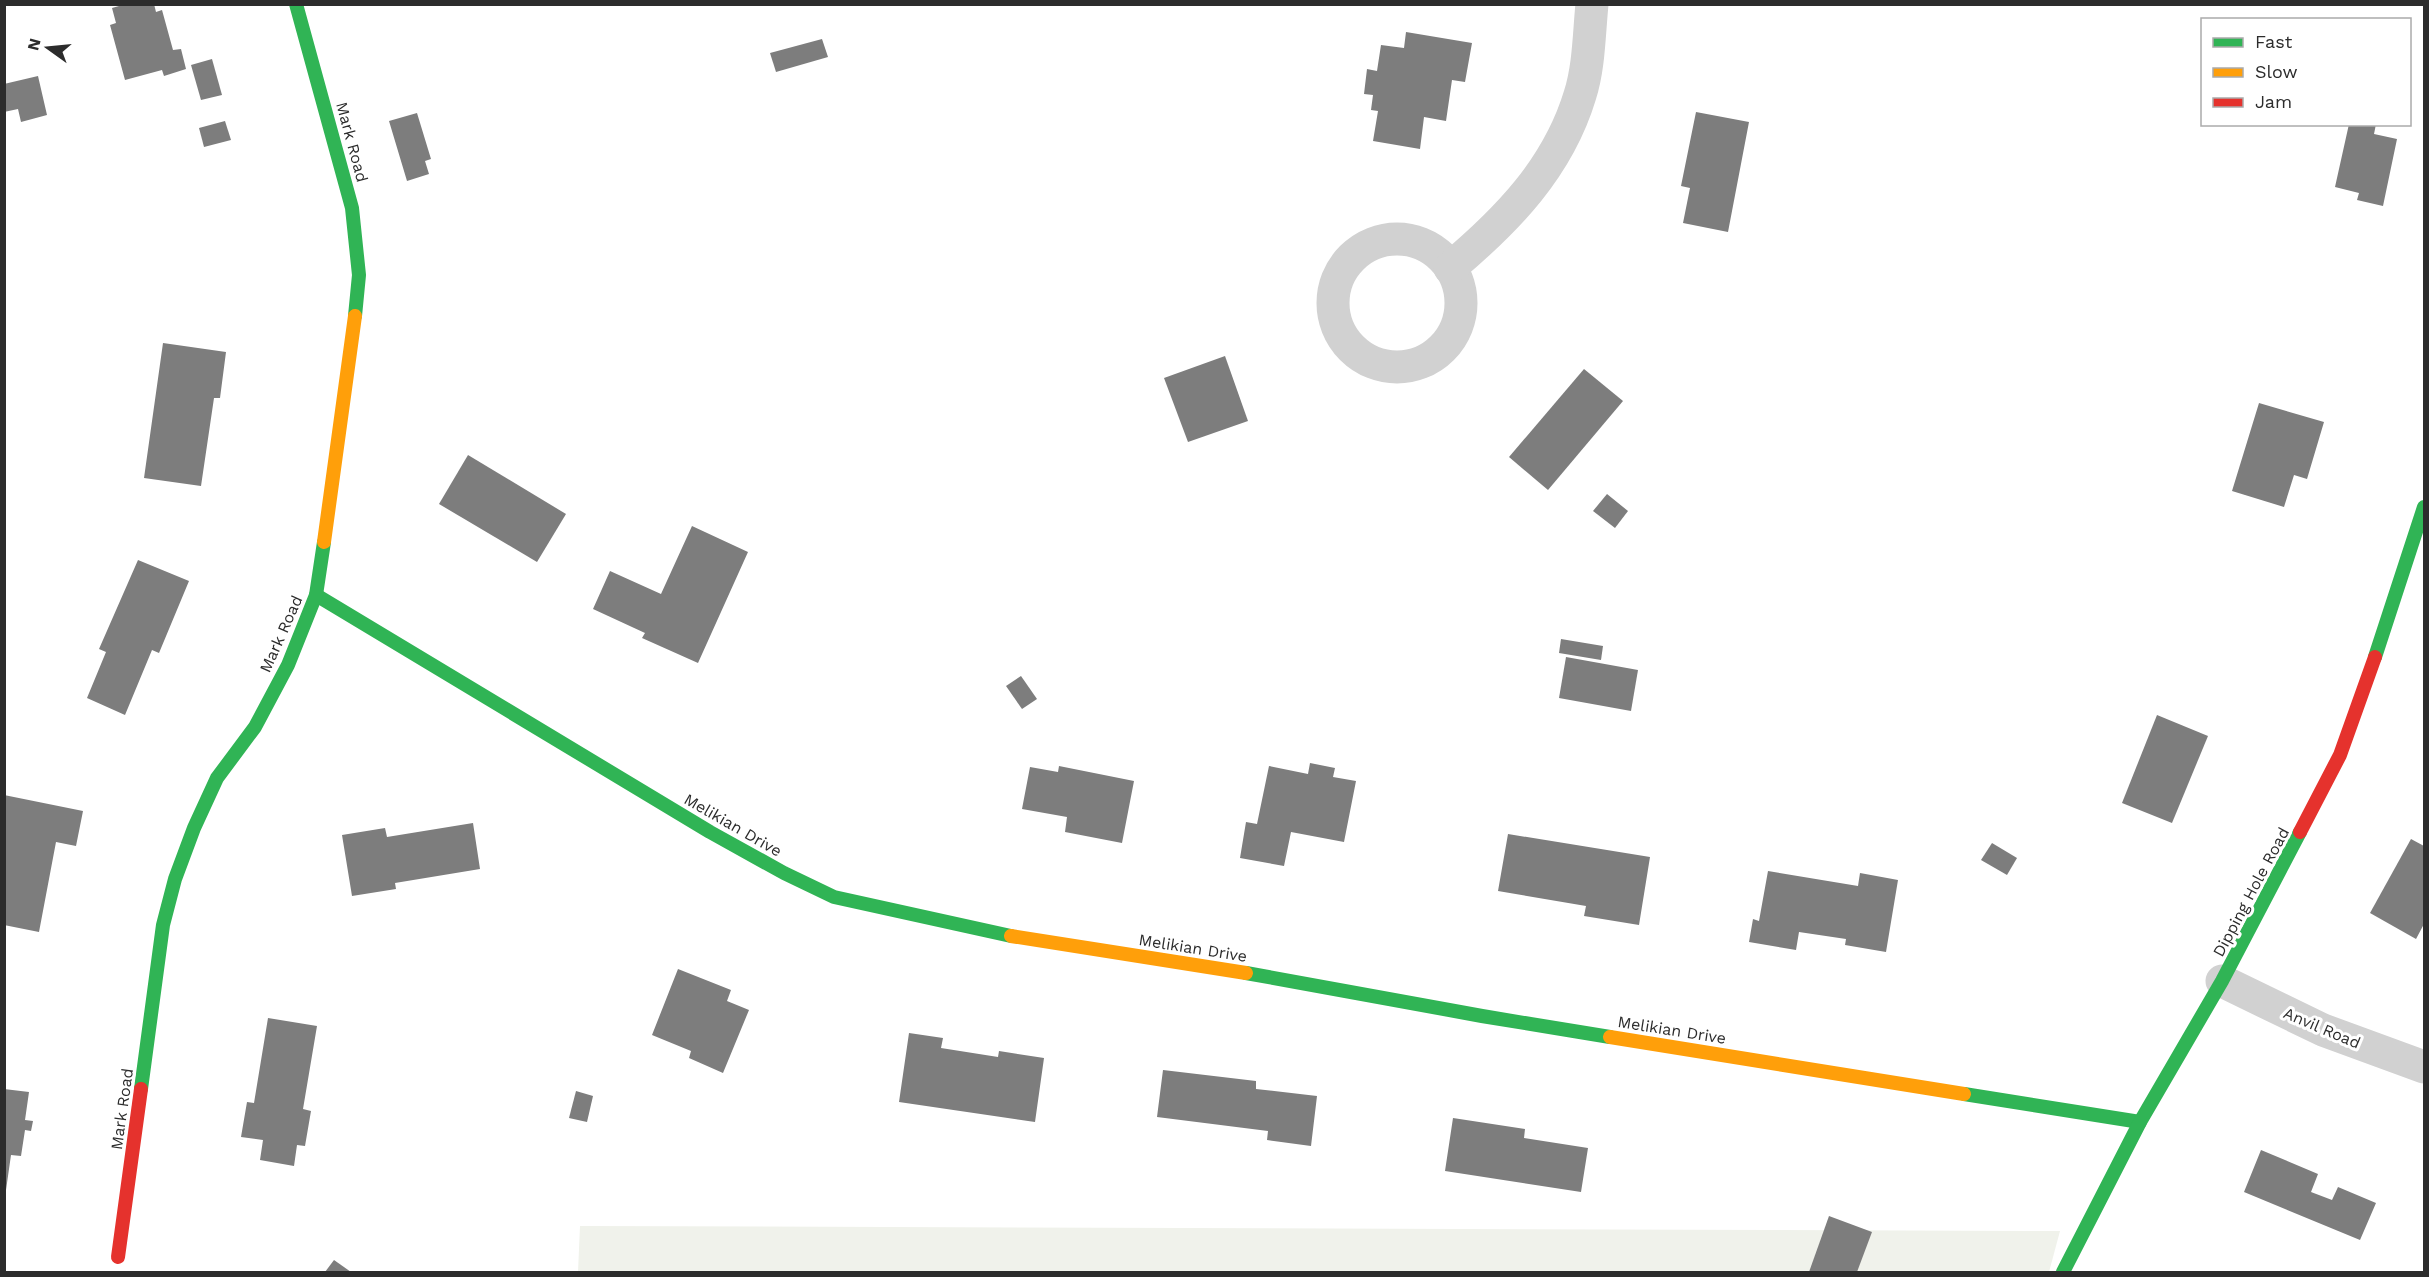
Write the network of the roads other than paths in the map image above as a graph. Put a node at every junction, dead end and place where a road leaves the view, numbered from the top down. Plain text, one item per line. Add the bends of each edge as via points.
1 (296, 4) edge
2 (1592, 4) edge
3 (1450, 267) dead end
4 (2424, 507) edge
5 (316, 596) junction
6 (2222, 981) junction
7 (2424, 1068) edge
8 (2140, 1122) junction
9 (118, 1257) dead end
10 (2063, 1272) edge

1 - 5 street, Mark Road via 352,208 359,275
2 - 3 street via 1581,93 1562,140 1518,206
4 - 6 street, Dipping Hole Road via 2340,755
5 - 8 street, Melikian Drive via 710,832 834,897 1079,948
5 - 9 street, Mark Road via 288,665 255,727 217,778 175,879 163,925
6 - 7 street, Anvil Road via 2323,1030
6 - 8 street, Dipping Hole Road
8 - 10 street, Dipping Hole Road

